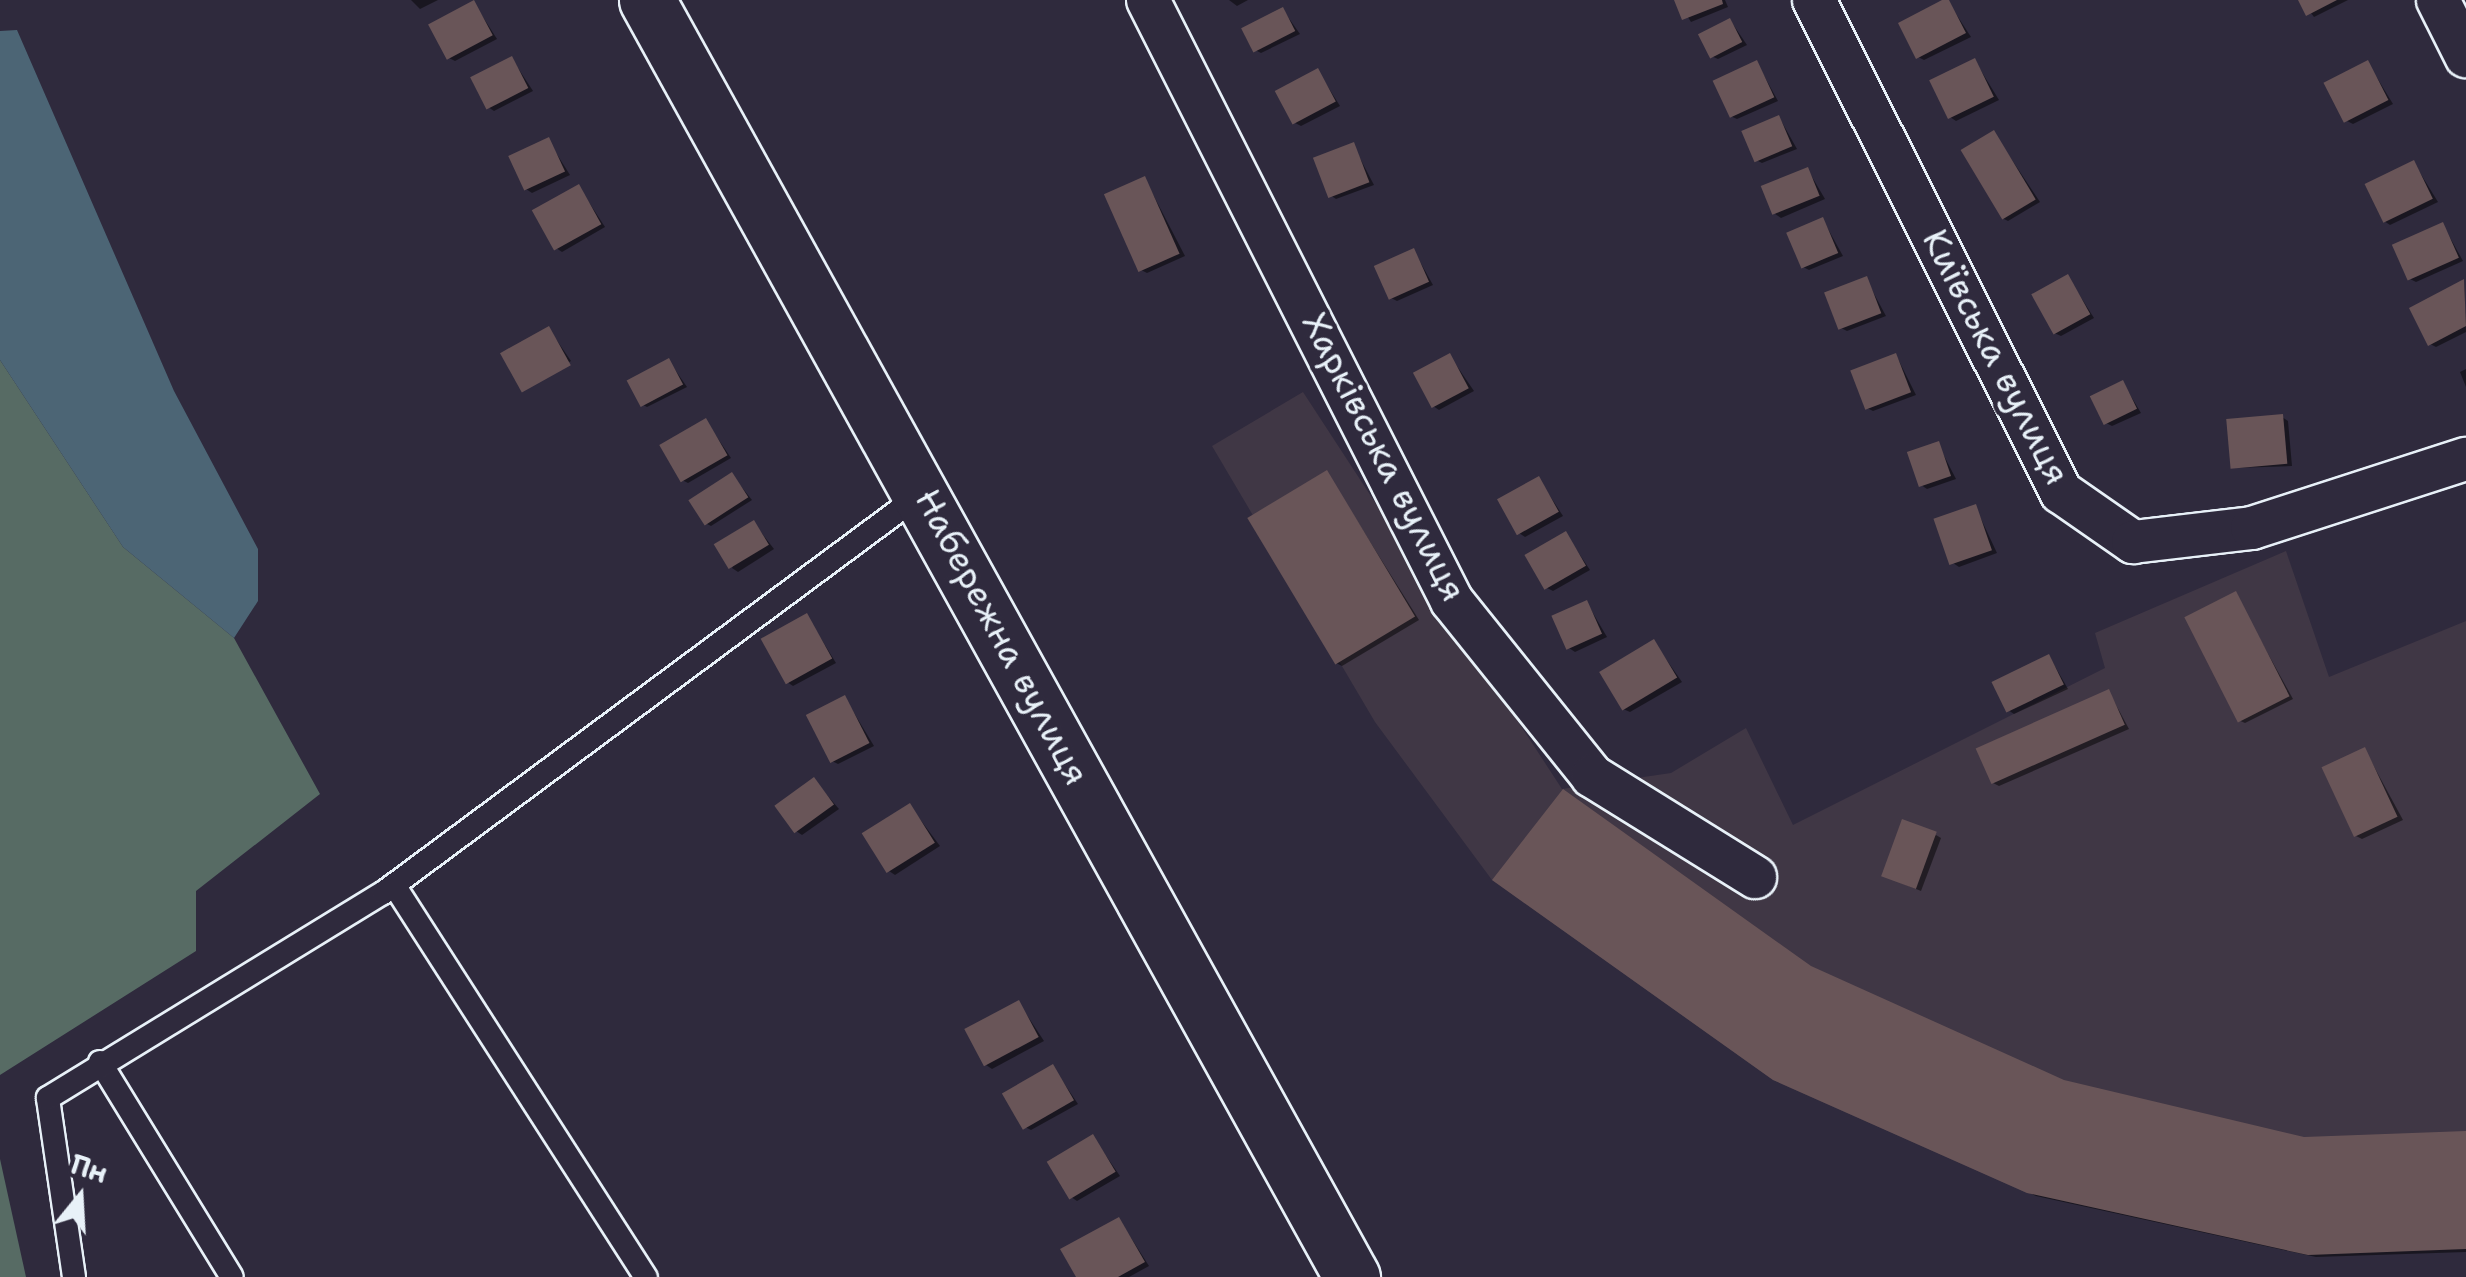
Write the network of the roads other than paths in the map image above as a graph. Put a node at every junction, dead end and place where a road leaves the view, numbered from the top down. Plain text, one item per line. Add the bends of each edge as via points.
1 (646, 0) edge
2 (1148, 0) edge
3 (1814, 0) edge
4 (2438, 0) edge
5 (2466, 56) edge
6 (2466, 459) edge
7 (924, 492) junction
8 (1755, 877) dead end
9 (394, 885) junction
10 (100, 1062) junction
11 (74, 1277) edge
12 (232, 1277) edge
13 (646, 1277) edge
14 (1352, 1277) edge

1 - 7 main road, Набережна вулиця
2 - 8 street, Харківська вулиця via 1452,601 1592,776
3 - 6 street, Київська вулиця via 2060,492 2133,542 2252,528
4 - 5 street
7 - 9 lane
7 - 14 main road, Набережна вулиця
9 - 10 lane
9 - 13 lane
10 - 11 lane via 48,1098
10 - 12 lane

